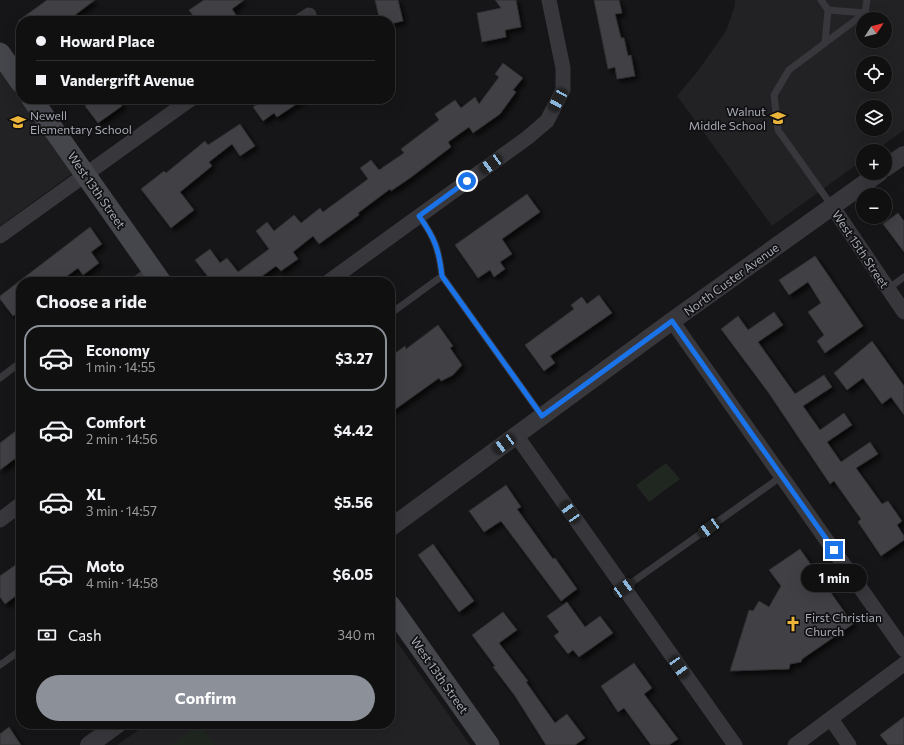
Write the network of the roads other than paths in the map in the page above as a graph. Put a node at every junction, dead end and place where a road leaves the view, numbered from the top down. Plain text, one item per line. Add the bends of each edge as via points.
1 (549, 0) edge
2 (821, 0) edge
3 (867, 0) edge
4 (828, 10) junction
5 (856, 12) edge
6 (865, 12) edge
7 (856, 20) edge
8 (825, 43) junction
9 (0, 53) edge
10 (16, 76) edge
11 (36, 104) edge
12 (184, 104) edge
13 (904, 155) edge
14 (892, 163) edge
15 (86, 175) junction
16 (869, 180) edge
17 (832, 206) junction
18 (419, 216) junction
19 (0, 236) edge
20 (157, 275) edge
21 (442, 276) junction
22 (335, 277) edge
23 (904, 277) edge
24 (888, 289) junction
25 (395, 310) edge
26 (904, 312) edge
27 (672, 321) junction
28 (16, 366) edge
29 (0, 378) edge
30 (542, 416) junction
31 (516, 435) junction
32 (782, 476) junction
33 (16, 508) edge
34 (0, 520) edge
35 (395, 524) edge
36 (624, 588) junction
37 (395, 612) edge
38 (904, 650) edge
39 (16, 654) edge
40 (904, 664) edge
41 (0, 665) edge
42 (831, 720) junction
43 (111, 729) edge
44 (89, 745) edge
45 (489, 745) edge
46 (734, 745) edge
47 (795, 745) edge
48 (849, 745) edge

1 - 18 street via 562,68 563,90 547,120 527,138
2 - 4 lane
3 - 6 lane
4 - 5 lane
4 - 8 lane
7 - 8 lane
8 - 17 lane via 788,70 774,95 778,130
9 - 10 main road
11 - 15 main road, West 13th Street
12 - 15 street
13 - 14 street
15 - 19 street
15 - 20 main road, West 13th Street
16 - 17 street, North Custer Avenue
17 - 24 street, West 15th Street
17 - 27 street, North Custer Avenue
18 - 21 lane via 432,235
18 - 22 street
21 - 25 lane
21 - 30 lane
23 - 24 lane
24 - 26 street, West 15th Street
27 - 30 street, North Custer Avenue
27 - 32 street
28 - 29 lane
30 - 31 street, North Custer Avenue
31 - 35 street, North Custer Avenue
31 - 36 street
32 - 36 lane
32 - 38 street
33 - 34 street
36 - 46 street
37 - 45 main road, West 13th Street
39 - 41 lane
40 - 42 street
42 - 47 street
42 - 48 street
43 - 44 street

